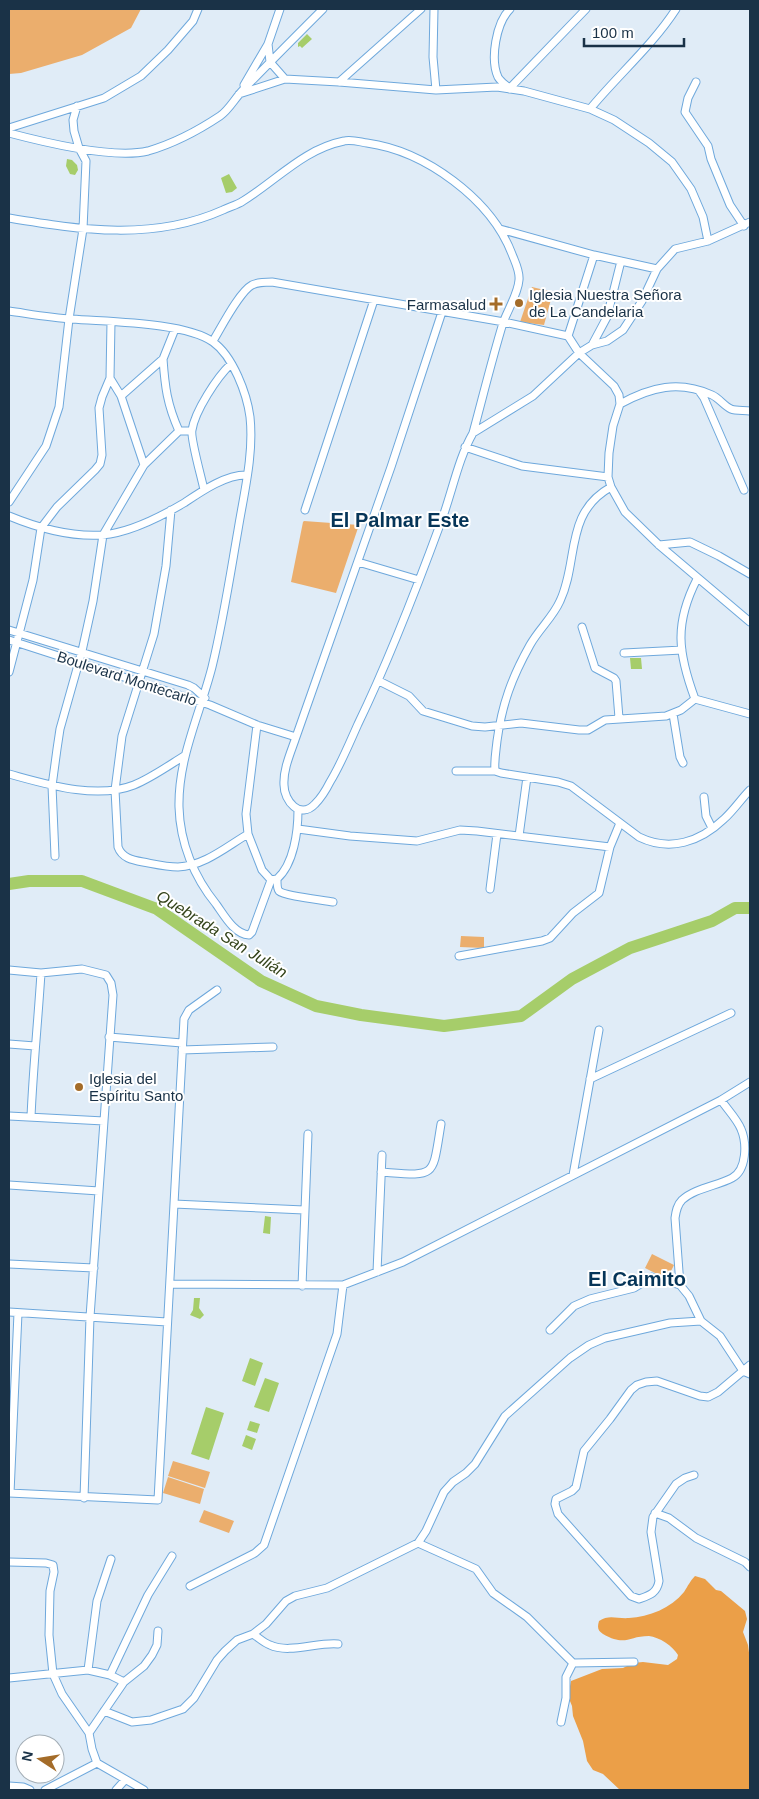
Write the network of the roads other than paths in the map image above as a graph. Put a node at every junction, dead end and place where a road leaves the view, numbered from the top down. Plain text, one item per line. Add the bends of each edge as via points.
1 (198, 9) edge
2 (280, 9) edge
3 (323, 9) edge
4 (421, 9) edge
5 (434, 9) edge
6 (510, 9) edge
7 (586, 9) edge
8 (676, 9) edge
9 (268, 44) junction
10 (270, 62) junction
11 (285, 79) junction
12 (339, 82) junction
13 (696, 82) dead end
14 (509, 89) junction
15 (436, 90) junction
16 (239, 94) junction
17 (77, 106) junction
18 (590, 108) junction
19 (9, 128) edge
20 (9, 133) edge
21 (79, 148) junction
22 (9, 218) edge
23 (747, 224) edge
24 (83, 228) junction
25 (500, 229) junction
26 (708, 241) junction
27 (594, 255) junction
28 (621, 261) junction
29 (657, 269) junction
30 (374, 300) junction
31 (9, 310) edge
32 (442, 312) junction
33 (68, 319) junction
34 (111, 322) junction
35 (504, 322) junction
36 (175, 329) junction
37 (568, 336) junction
38 (213, 342) junction
39 (592, 345) junction
40 (579, 353) junction
41 (163, 359) junction
42 (231, 364) junction
43 (110, 378) junction
44 (699, 391) junction
45 (121, 396) junction
46 (620, 404) junction
47 (750, 411) edge
48 (179, 430) junction
49 (192, 431) junction
50 (473, 433) junction
51 (465, 447) junction
52 (144, 464) junction
53 (246, 475) junction
54 (608, 477) junction
55 (611, 487) junction
56 (204, 490) junction
57 (744, 490) dead end
58 (9, 502) edge
59 (171, 510) junction
60 (305, 510) dead end
61 (9, 516) edge
62 (41, 528) junction
63 (103, 535) junction
64 (658, 545) junction
65 (358, 562) junction
66 (750, 574) edge
67 (698, 579) junction
68 (419, 580) junction
69 (750, 622) edge
70 (582, 627) dead end
71 (9, 630) edge
72 (19, 633) junction
73 (13, 642) edge
74 (682, 650) junction
75 (82, 651) junction
76 (624, 653) dead end
77 (78, 662) junction
78 (144, 671) junction
79 (9, 672) edge
80 (379, 681) junction
81 (140, 682) junction
82 (202, 699) junction
83 (695, 699) junction
84 (673, 714) junction
85 (750, 714) edge
86 (619, 718) junction
87 (499, 724) junction
88 (257, 725) junction
89 (296, 737) junction
90 (184, 756) junction
91 (683, 763) dead end
92 (456, 771) dead end
93 (495, 771) junction
94 (9, 774) edge
95 (527, 777) junction
96 (52, 786) junction
97 (115, 790) junction
98 (750, 790) edge
99 (704, 797) dead end
100 (298, 810) junction
101 (620, 823) junction
102 (712, 828) junction
103 (298, 829) junction
104 (248, 834) junction
105 (498, 834) junction
106 (519, 836) junction
107 (610, 847) junction
108 (55, 856) dead end
109 (192, 865) junction
110 (274, 879) junction
111 (490, 889) dead end
112 (333, 902) dead end
113 (459, 956) dead end
114 (9, 970) edge
115 (41, 973) junction
116 (217, 990) dead end
117 (731, 1013) dead end
118 (599, 1030) dead end
119 (109, 1037) junction
120 (9, 1044) edge
121 (34, 1046) junction
122 (182, 1047) junction
123 (273, 1047) dead end
124 (590, 1079) junction
125 (750, 1082) edge
126 (721, 1100) junction
127 (9, 1116) edge
128 (31, 1117) junction
129 (104, 1121) junction
130 (441, 1124) dead end
131 (308, 1134) dead end
132 (382, 1156) dead end
133 (381, 1172) junction
134 (573, 1174) junction
135 (9, 1185) edge
136 (99, 1191) junction
137 (174, 1204) junction
138 (304, 1210) junction
139 (9, 1264) edge
140 (94, 1268) junction
141 (377, 1272) junction
142 (170, 1284) junction
143 (343, 1285) junction
144 (302, 1286) junction
145 (680, 1286) junction
146 (9, 1312) edge
147 (18, 1313) junction
148 (90, 1317) junction
149 (701, 1321) junction
150 (167, 1322) junction
151 (550, 1330) dead end
152 (750, 1365) edge
153 (747, 1373) edge
154 (694, 1476) dead end
155 (9, 1493) edge
156 (84, 1498) junction
157 (655, 1513) junction
158 (418, 1543) junction
159 (172, 1556) dead end
160 (112, 1559) dead end
161 (9, 1562) edge
162 (750, 1567) edge
163 (190, 1586) dead end
164 (158, 1631) dead end
165 (253, 1634) junction
166 (338, 1644) dead end
167 (634, 1662) dead end
168 (573, 1663) junction
169 (88, 1670) junction
170 (53, 1674) junction
171 (110, 1675) junction
172 (9, 1678) edge
173 (124, 1682) junction
174 (104, 1711) junction
175 (561, 1722) dead end
176 (89, 1733) junction
177 (97, 1763) junction
178 (125, 1780) junction
179 (9, 1786) edge
180 (30, 1790) edge
181 (45, 1790) edge
182 (116, 1790) edge
183 (144, 1790) edge

1 - 17 street via 168,50 141,76 104,98
2 - 9 street
3 - 10 street
4 - 12 street
5 - 15 street
6 - 14 street via 500,24 495,43 498,77
7 - 14 street
8 - 18 street
9 - 10 street
9 - 16 street
10 - 11 street
10 - 16 street
11 - 12 street
11 - 16 street
12 - 15 street
13 - 23 street via 685,112 708,146 730,205
14 - 15 street
14 - 18 street
16 - 21 street via 222,115 177,140 147,151
17 - 19 street
17 - 21 street via 73,120
18 - 26 street via 649,143 672,162 691,189 703,217
20 - 21 street
21 - 24 street via 86,161
22 - 24 street
23 - 26 street
24 - 25 street via 128,231 200,220 243,201 315,150 346,140 381,145 445,174
24 - 33 street
25 - 27 street
25 - 35 street via 519,272 519,282
26 - 29 street via 675,249
27 - 28 street
27 - 37 street
28 - 29 street
28 - 39 street via 607,317
29 - 39 street via 623,330
30 - 32 street
30 - 38 street via 259,282 242,295
30 - 60 street
31 - 33 street
32 - 35 street
32 - 65 street
33 - 34 street
33 - 58 street via 60,407 46,446
34 - 36 street
34 - 43 street
35 - 37 street
35 - 50 street
36 - 38 street
36 - 41 street
37 - 40 street
38 - 42 street
39 - 40 street
40 - 46 street via 614,386
40 - 50 street via 533,396
41 - 45 street
41 - 48 street via 166,395
42 - 49 street via 211,389
42 - 53 street via 247,399 250,417
43 - 45 street
43 - 62 street via 99,408 100,464
44 - 46 street via 679,387 655,388
44 - 47 street via 713,396 731,409
44 - 57 street
45 - 52 street
46 - 54 street via 613,426
48 - 49 street
48 - 52 street
49 - 56 street
50 - 51 street
51 - 54 street via 522,466
51 - 68 street
52 - 63 street
53 - 56 street via 238,475
53 - 82 street via 224,611
54 - 55 street
55 - 64 street via 625,512
55 - 87 street via 600,494 580,520 560,600 529,646 508,688
56 - 59 street
59 - 63 street
59 - 78 street via 161,601
61 - 62 street
62 - 63 street
62 - 72 street via 33,580
63 - 75 street via 97,585
64 - 66 street via 690,542
64 - 67 street
65 - 68 street
65 - 89 street
67 - 69 street
67 - 74 street via 688,597 682,619
68 - 80 street
70 - 86 street via 595,668 616,681
71 - 72 street, Boulevard Montecarlo
72 - 73 street
72 - 75 street, Boulevard Montecarlo
73 - 77 street, Boulevard Montecarlo
73 - 79 street
74 - 76 street
74 - 83 street
75 - 77 street
75 - 78 street, Boulevard Montecarlo
77 - 81 street, Boulevard Montecarlo
77 - 96 street via 60,729
78 - 81 street
78 - 82 street, Boulevard Montecarlo via 188,685
80 - 87 street via 409,696 423,711 472,726
80 - 100 street via 321,797 314,806
81 - 82 street, Boulevard Montecarlo
81 - 97 street via 122,736
82 - 88 street, Boulevard Montecarlo
82 - 90 street
83 - 84 street
83 - 85 street
84 - 86 street
84 - 91 street
86 - 87 street via 605,720 588,730
87 - 93 street
88 - 89 street, Boulevard Montecarlo
88 - 104 street via 247,800
89 - 100 street via 284,786 290,804
90 - 97 street via 142,781
90 - 109 street via 179,810 184,844
92 - 93 street
93 - 95 street
94 - 96 street
95 - 101 street via 571,786
95 - 106 street
96 - 97 street
96 - 108 street
97 - 109 street via 120,854 161,866
98 - 102 street
99 - 102 street via 706,816
100 - 103 street
101 - 102 street via 650,843 664,845 692,840
101 - 107 street
103 - 105 street via 417,841 460,830
103 - 110 street via 287,868
104 - 109 street
104 - 110 street via 262,870
105 - 106 street
105 - 111 street
106 - 107 street
107 - 113 street via 599,893 573,913 550,938
109 - 110 street via 212,900 245,935 255,927
110 - 112 street via 280,892
114 - 115 street
115 - 119 street via 82,969 106,974 113,995
115 - 121 street
116 - 122 street via 189,1010 184,1019
117 - 124 street
118 - 124 street
119 - 122 street
119 - 129 street
120 - 121 street
121 - 128 street
122 - 123 street
122 - 137 street
124 - 134 street
125 - 126 street
126 - 134 street
126 - 145 street via 740,1127 744,1138 744,1160 733,1178 690,1195 677,1207
127 - 128 street
128 - 129 street
129 - 136 street
130 - 133 street via 435,1160 427,1173
131 - 138 street
132 - 133 street
133 - 141 street
134 - 141 street via 403,1262
135 - 136 street
136 - 140 street
137 - 138 street
137 - 142 street
138 - 144 street
139 - 140 street
140 - 148 street
141 - 143 street
142 - 144 street
142 - 150 street
143 - 144 street
143 - 163 street via 336,1334 264,1545 255,1553
145 - 149 street via 689,1296
145 - 151 street via 652,1277 634,1288 590,1298 574,1306
146 - 147 street
147 - 148 street
147 - 155 street
148 - 150 street
148 - 156 street
149 - 153 street via 720,1336
149 - 158 street via 670,1323 604,1338 570,1358 506,1416 475,1464 444,1492
150 - 156 street via 158,1500
152 - 153 street
153 - 157 street via 708,1397 657,1381 637,1385 584,1451 576,1487 556,1499 555,1504 558,1514 635,1599 655,1592 658,1587 651,1532
154 - 157 street via 676,1484
155 - 156 street
157 - 162 street via 669,1518 696,1538
158 - 165 street via 327,1588 295,1596
158 - 168 street via 476,1569 493,1593 527,1617
159 - 171 street via 148,1595
160 - 169 street via 97,1601
161 - 170 street via 53,1565 49,1635
164 - 173 street via 152,1655
165 - 166 street via 276,1648
165 - 174 street via 224,1651 194,1698 183,1708 151,1720 132,1722
167 - 168 street
168 - 175 street via 566,1678
169 - 170 street
169 - 171 street
170 - 172 street
170 - 176 street via 62,1694
171 - 173 street
173 - 174 street
174 - 176 street
176 - 177 street
177 - 178 street
177 - 181 street
178 - 182 street
178 - 183 street
179 - 180 street

